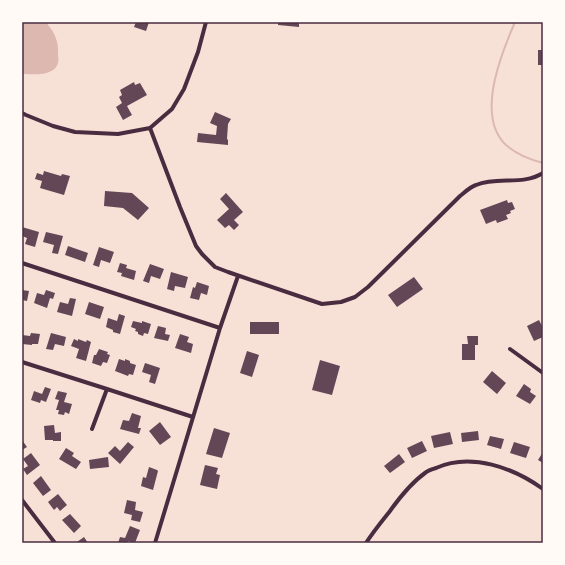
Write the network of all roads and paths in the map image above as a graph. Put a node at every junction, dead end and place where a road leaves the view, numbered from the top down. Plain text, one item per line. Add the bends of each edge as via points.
1 (206, 22) edge
2 (22, 113) edge
3 (150, 128) junction
4 (543, 173) edge
5 (22, 263) edge
6 (238, 276) junction
7 (220, 328) junction
8 (510, 349) dead end
9 (22, 362) edge
10 (543, 373) edge
11 (107, 389) junction
12 (193, 417) junction
13 (92, 429) dead end
14 (543, 489) edge
15 (22, 500) edge
16 (26, 506) junction
17 (22, 510) edge
18 (55, 543) edge
19 (155, 543) edge
20 (366, 543) edge

1 - 3 street via 184,89 172,110
2 - 3 street via 75,132 118,134
3 - 6 street via 196,246 215,267
4 - 6 street via 522,181 489,181 474,185 368,287 355,297 341,302 322,304
5 - 7 street
6 - 7 street
7 - 12 street
8 - 10 street
9 - 11 street
11 - 12 street
11 - 13 street
12 - 19 street
14 - 20 street via 511,470 488,464 444,464 426,472 406,489
15 - 16 street
16 - 17 street
16 - 18 street

